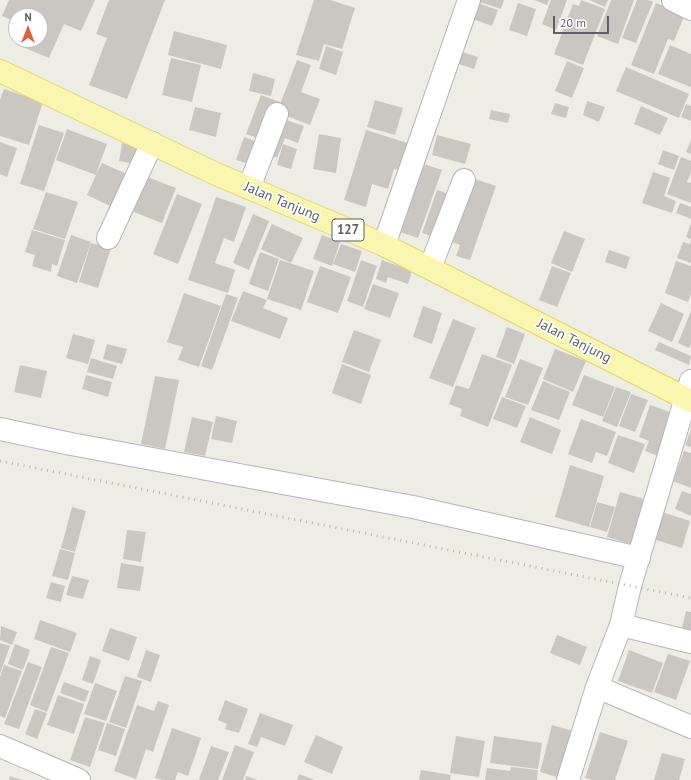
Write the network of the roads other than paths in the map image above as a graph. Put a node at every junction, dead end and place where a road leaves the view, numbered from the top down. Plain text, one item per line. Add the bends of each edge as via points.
1 (469, 0) edge
2 (673, 0) edge
3 (691, 9) edge
4 (0, 71) edge
5 (278, 114) dead end
6 (152, 143) junction
7 (464, 180) dead end
8 (248, 188) junction
9 (108, 238) dead end
10 (384, 245) junction
11 (430, 268) junction
12 (689, 393) edge
13 (0, 429) edge
14 (639, 558) junction
15 (621, 624) junction
16 (691, 642) edge
17 (597, 687) junction
18 (691, 727) edge
19 (0, 746) edge
20 (79, 780) edge
21 (568, 780) edge

1 - 10 street
2 - 3 street
4 - 6 main road, Jalan Tanjung / 127
5 - 8 street
6 - 8 main road, Jalan Tanjung / 127
6 - 9 street
7 - 11 street
8 - 10 main road, Jalan Tanjung / 127
10 - 11 main road, Jalan Tanjung / 127
11 - 12 main road, Jalan Tanjung / 127
12 - 14 street
13 - 14 street via 413,507
14 - 15 street
15 - 16 street
15 - 17 street
17 - 18 street
17 - 21 street
19 - 20 street

